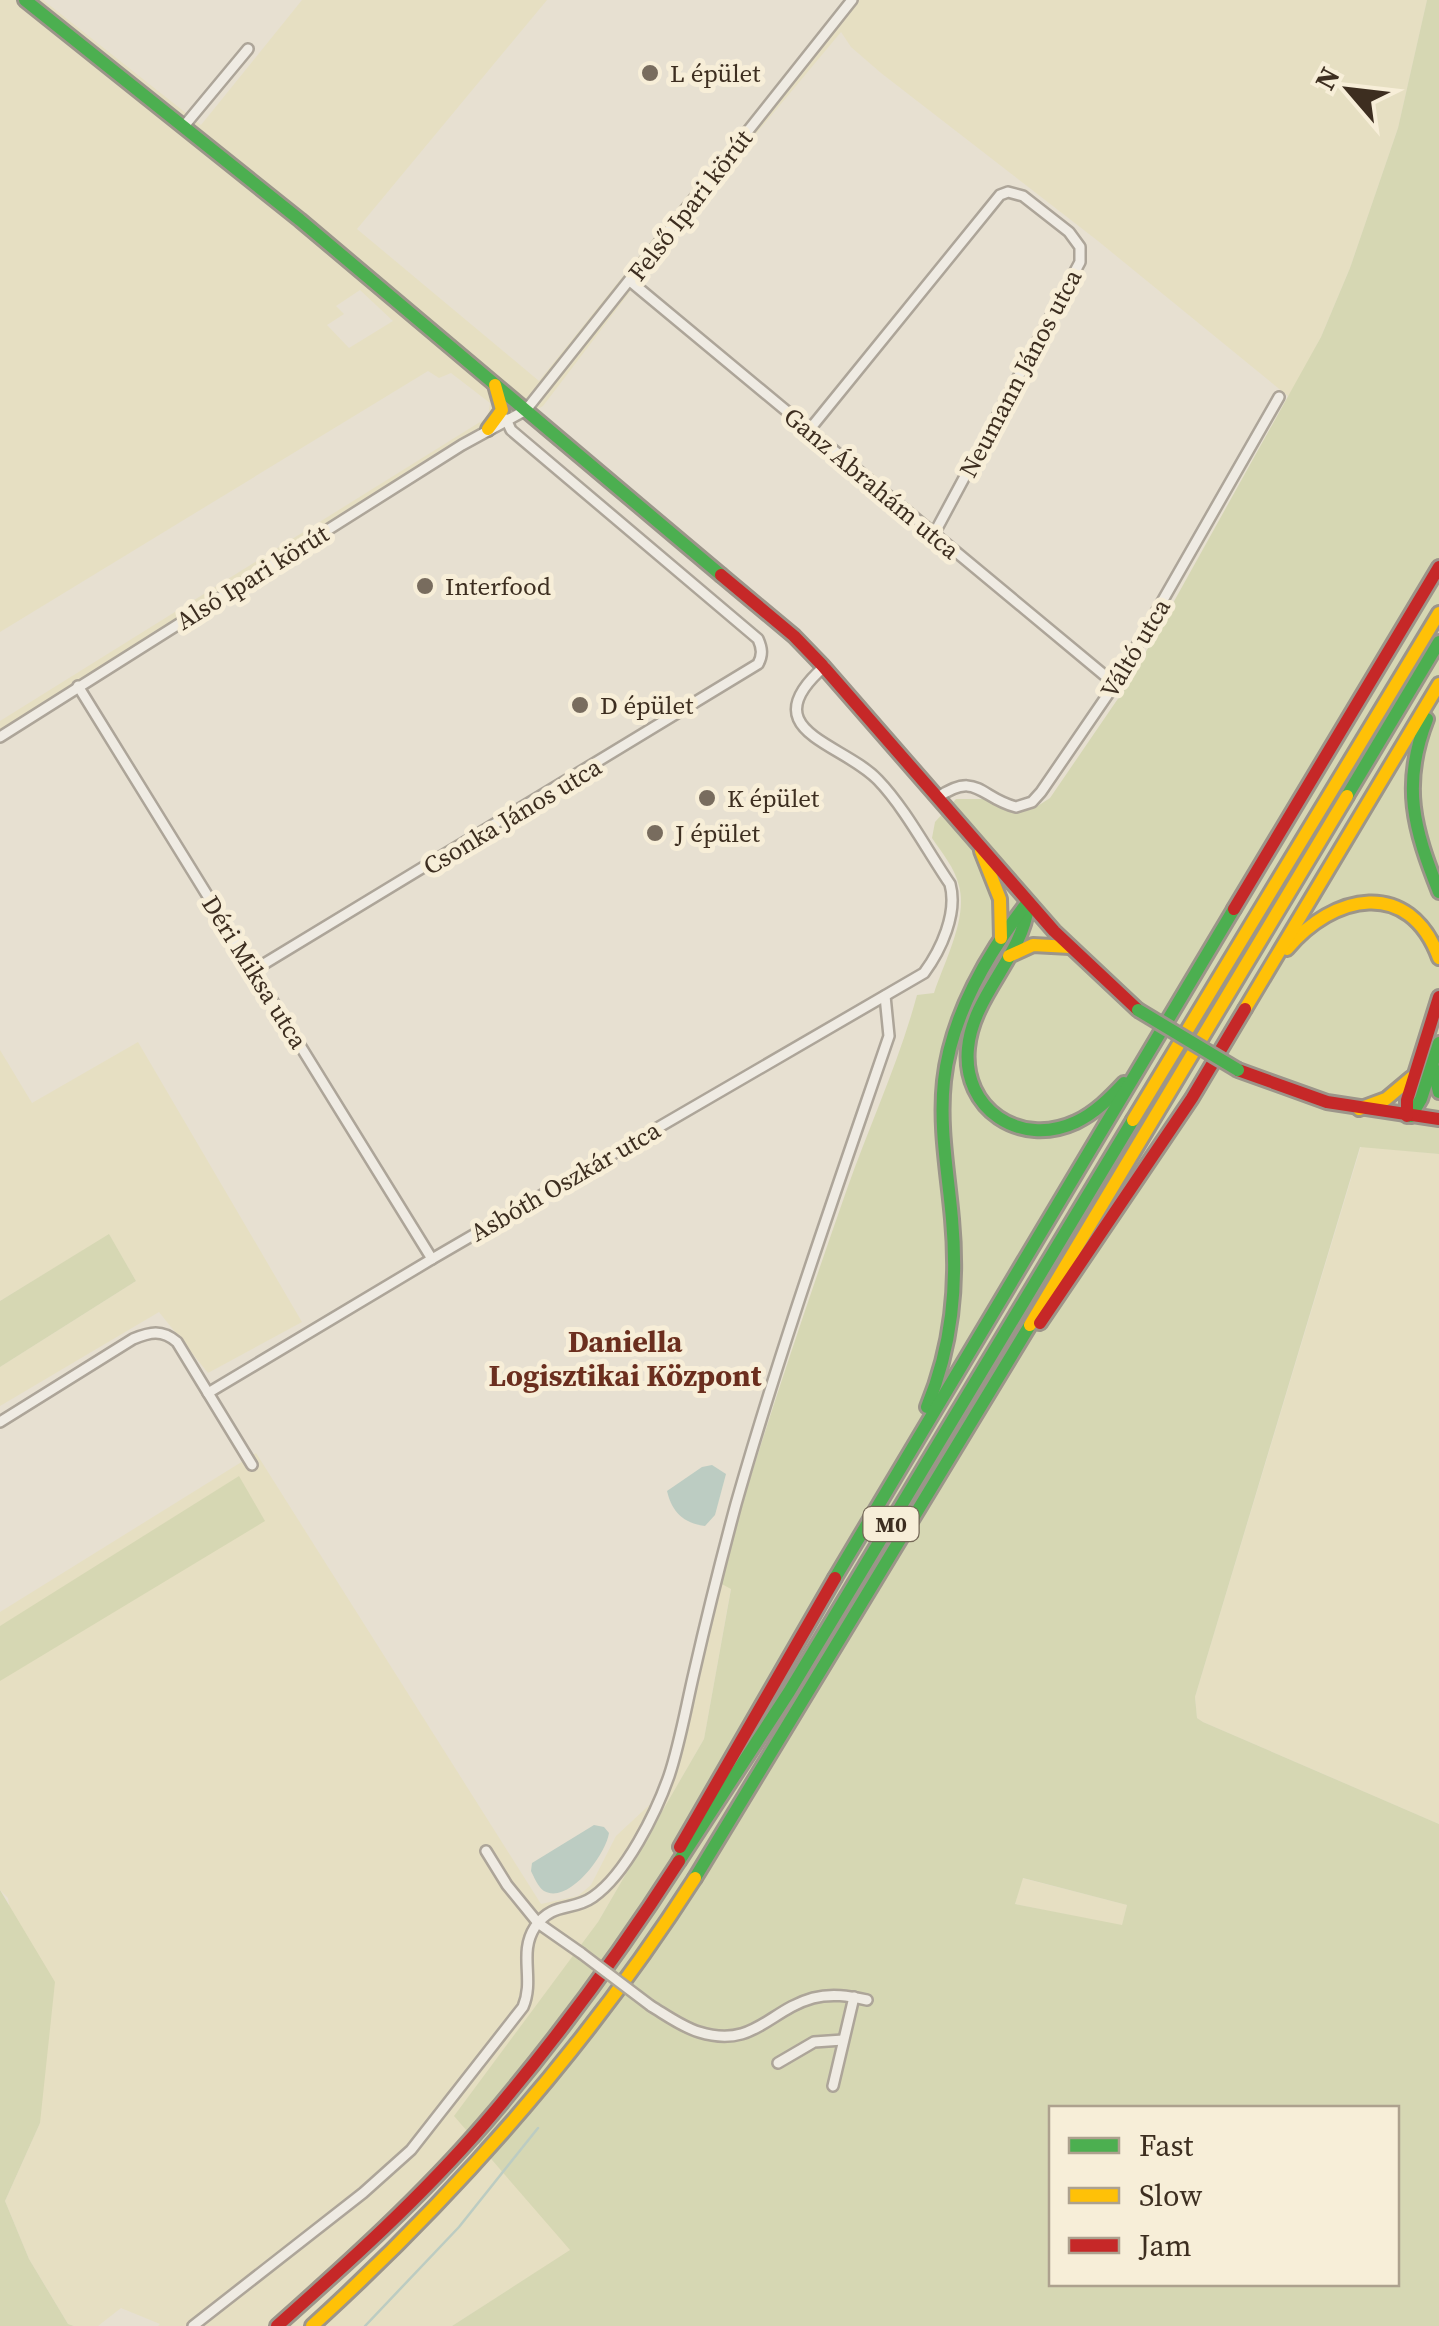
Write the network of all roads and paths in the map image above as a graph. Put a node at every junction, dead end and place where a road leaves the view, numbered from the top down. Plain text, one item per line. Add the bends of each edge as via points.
1 (26, 0) edge
2 (852, 0) edge
3 (248, 49) dead end
4 (184, 126) junction
5 (630, 282) junction
6 (494, 382) junction
7 (1279, 397) dead end
8 (526, 410) junction
9 (506, 419) junction
10 (810, 428) junction
11 (488, 429) junction
12 (934, 534) junction
13 (1439, 567) edge
14 (1439, 613) edge
15 (1439, 642) edge
16 (825, 666) junction
17 (1115, 684) junction
18 (78, 686) junction
19 (1439, 688) edge
20 (0, 736) edge
21 (937, 798) junction
22 (981, 850) junction
23 (1439, 892) edge
24 (1028, 902) junction
25 (1000, 944) junction
26 (1070, 947) junction
27 (1006, 958) junction
28 (1439, 958) edge
29 (254, 970) junction
30 (884, 996) junction
31 (1439, 996) edge
32 (1252, 997) junction
33 (1439, 1043) edge
34 (1148, 1052) junction
35 (1434, 1058) junction
36 (1417, 1070) junction
37 (1439, 1092) edge
38 (1360, 1109) junction
39 (1409, 1116) junction
40 (1439, 1119) edge
41 (432, 1258) junction
42 (1012, 1356) junction
43 (208, 1393) junction
44 (0, 1422) edge
45 (902, 1461) junction
46 (252, 1465) dead end
47 (486, 1851) dead end
48 (538, 1923) junction
49 (619, 1955) junction
50 (854, 1997) junction
51 (867, 2000) dead end
52 (843, 2040) junction
53 (778, 2063) dead end
54 (832, 2086) dead end
55 (193, 2326) edge
56 (277, 2326) edge
57 (312, 2326) edge

1 - 4 main road
2 - 5 street, Felső Ipari körút
3 - 4 street
4 - 6 main road
5 - 8 street, Felső Ipari körút
5 - 10 street, Ganz Ábrahám utca
6 - 8 main road
6 - 11 main road via 502,406
7 - 17 street, Váltó utca
8 - 9 street, Alsó Ipari körút
8 - 16 main road
9 - 11 street, Alsó Ipari körút
9 - 29 street, Csonka János utca via 758,639 758,664
10 - 12 street, Ganz Ábrahám utca
10 - 12 street, Neumann János utca via 1000,195 1023,196 1069,232 1080,247 1080,262
11 - 18 street, Alsó Ipari körút
12 - 17 street, Ganz Ábrahám utca
13 - 34 main road
14 - 49 main road, M0 via 790,1692
15 - 42 main road, M0
16 - 21 main road
16 - 30 street, Asbóth Oszkár utca via 798,693 800,722 879,780 950,884 953,900 924,974
17 - 21 street, Váltó utca via 1032,802 1010,806 963,785
18 - 20 street, Alsó Ipari körút
18 - 29 street, Déri Miksa utca
19 - 23 main road via 1414,753 1410,803
19 - 32 main road
21 - 22 main road
22 - 24 main road
22 - 25 main road via 1000,898
24 - 25 main road
24 - 26 main road
24 - 27 main road
25 - 45 main road via 960,1018 946,1062 952,1319 941,1372
26 - 27 main road via 1034,945
26 - 38 main road, bridge via 1138,1010 1202,1051 1300,1094
27 - 34 main road via 968,1039 968,1072 992,1116 1037,1131 1072,1124 1103,1104
28 - 32 main road via 1411,915 1387,904 1352,903 1299,934
29 - 41 street, Déri Miksa utca
30 - 41 street, Asbóth Oszkár utca
30 - 48 street via 889,1036 758,1426 668,1779 635,1846 602,1890 550,1911
31 - 36 main road
32 - 42 main road via 1136,1184
33 - 35 main road
34 - 45 main road
35 - 37 main road
35 - 39 main road
36 - 38 main road via 1398,1092
36 - 39 main road
38 - 39 main road
39 - 40 main road
41 - 43 street, Asbóth Oszkár utca
42 - 57 main road, M0 via 781,1740 629,1976 474,2168
43 - 44 street via 176,1342 150,1333
43 - 46 street
45 - 49 main road
47 - 48 street
48 - 50 street, bridge via 693,2030 724,2037 758,2029 814,1998
48 - 55 street via 525,1952 530,1988 523,2007 411,2150
49 - 56 main road, M0 via 483,2125 385,2228
50 - 51 street
50 - 52 street
52 - 53 street via 814,2042
52 - 54 street

